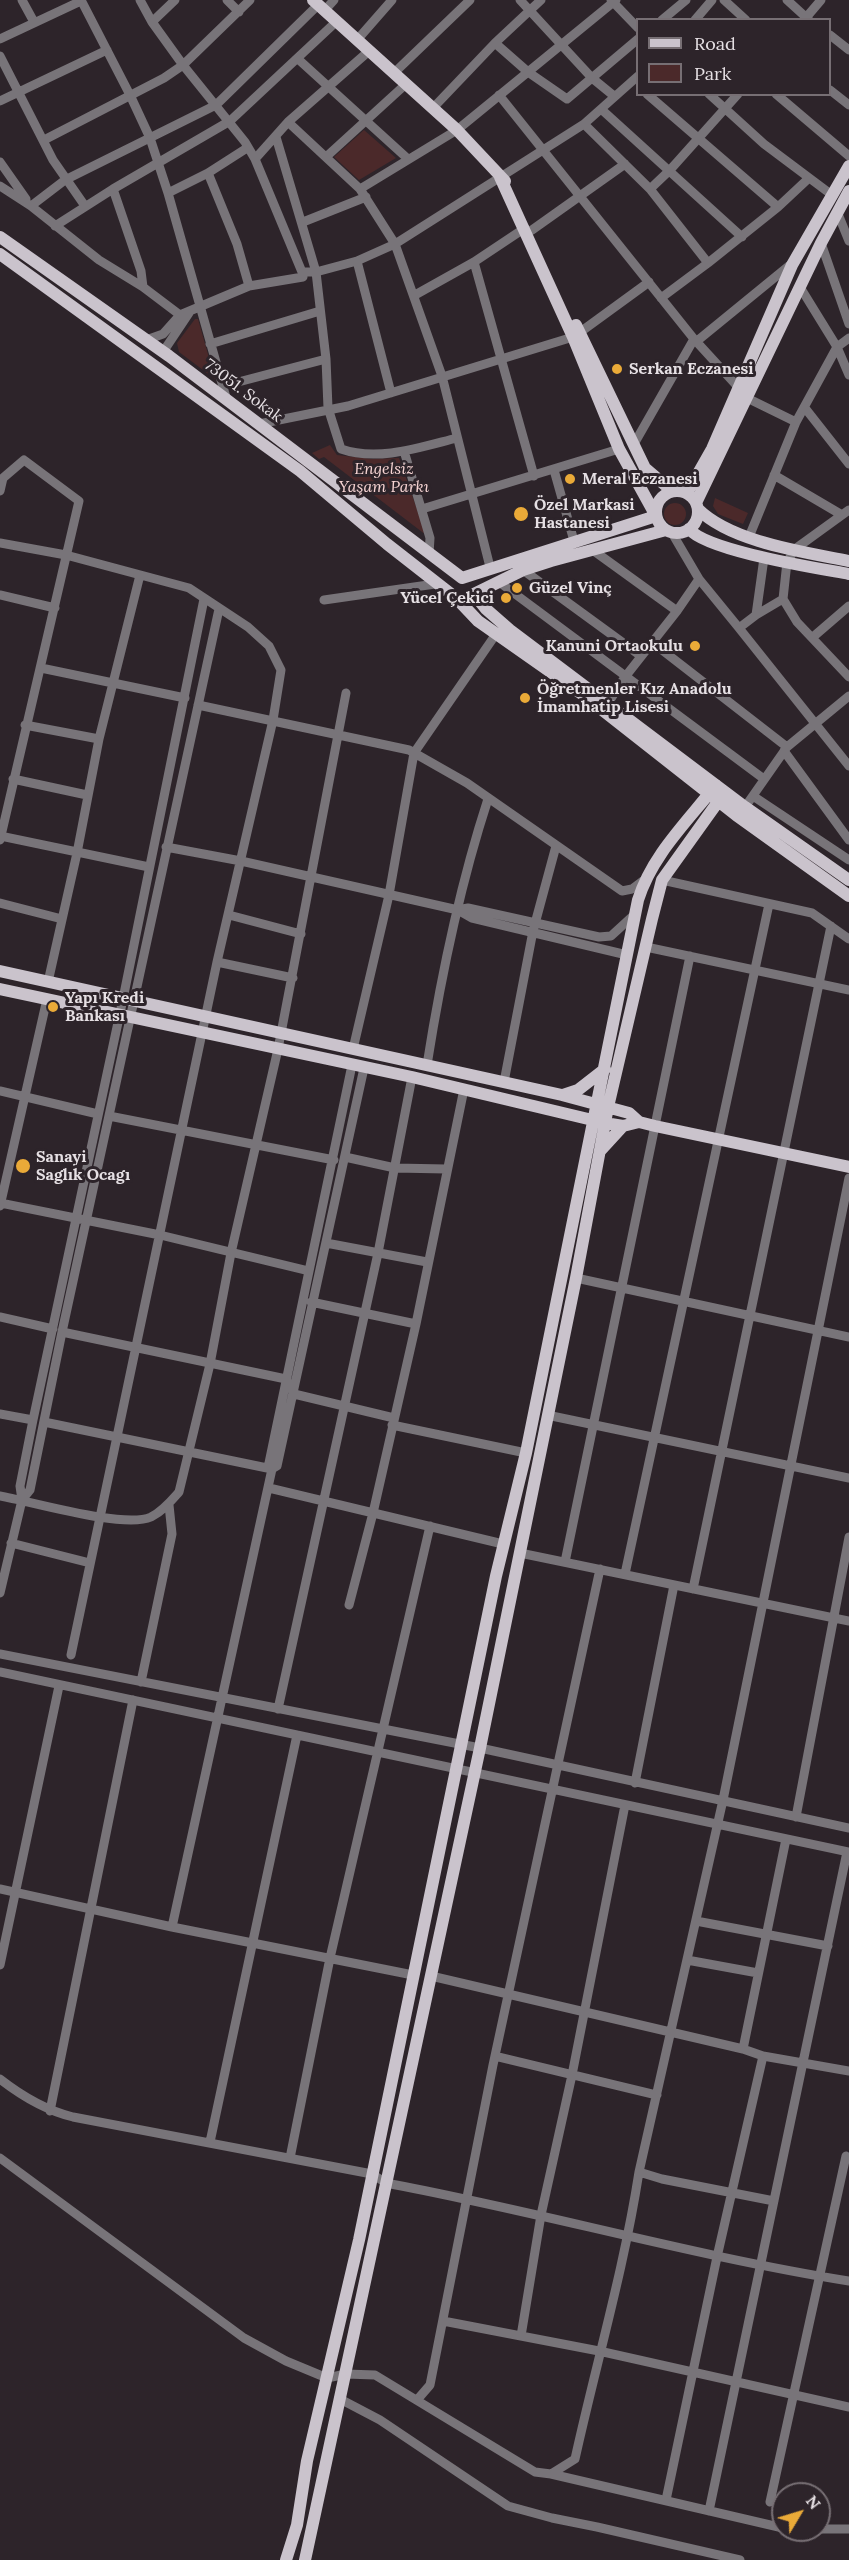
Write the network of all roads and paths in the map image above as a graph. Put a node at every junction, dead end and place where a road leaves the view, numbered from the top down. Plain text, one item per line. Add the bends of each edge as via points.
1 (22, 0) edge
2 (140, 0) edge
3 (175, 0) edge
4 (227, 0) edge
5 (250, 0) edge
6 (334, 0) edge
7 (392, 0) edge
8 (470, 0) edge
9 (520, 0) edge
10 (541, 0) edge
11 (686, 0) edge
12 (724, 0) edge
13 (787, 0) edge
14 (821, 0) edge
15 (81, 1) edge
16 (613, 1) edge
17 (706, 2) edge
18 (319, 5) edge
19 (530, 10) junction
20 (239, 12) junction
21 (664, 18) edge
22 (696, 18) edge
23 (744, 18) edge
24 (805, 18) edge
25 (807, 18) edge
26 (337, 21) junction
27 (34, 22) junction
28 (152, 22) junction
29 (636, 26) edge
30 (831, 36) edge
31 (0, 39) edge
32 (357, 39) junction
33 (636, 41) edge
34 (495, 43) junction
35 (561, 44) junction
36 (107, 50) junction
37 (849, 50) edge
38 (369, 51) junction
39 (0, 56) edge
40 (298, 58) junction
41 (183, 65) junction
42 (528, 72) junction
43 (394, 73) junction
44 (592, 78) junction
45 (636, 81) edge
46 (406, 84) junction
47 (329, 85) junction
48 (19, 91) junction
49 (831, 91) edge
50 (130, 95) junction
51 (500, 95) junction
52 (614, 96) junction
53 (649, 96) edge
54 (711, 96) edge
55 (736, 96) edge
56 (778, 96) edge
57 (0, 101) edge
58 (216, 105) junction
59 (849, 105) edge
60 (433, 108) junction
61 (724, 108) junction
62 (601, 109) junction
63 (230, 121) junction
64 (288, 122) junction
65 (365, 122) junction
66 (584, 124) junction
67 (457, 130) junction
68 (276, 137) junction
69 (150, 138) junction
70 (698, 138) junction
71 (44, 140) junction
72 (248, 148) junction
73 (545, 150) junction
74 (849, 156) edge
75 (326, 157) junction
76 (255, 159) junction
77 (408, 159) junction
78 (0, 162) edge
79 (157, 164) junction
80 (625, 164) junction
81 (849, 166) edge
82 (670, 170) junction
83 (208, 173) junction
84 (500, 177) junction
85 (809, 178) junction
86 (65, 180) junction
87 (0, 186) edge
88 (112, 189) junction
89 (650, 189) junction
90 (849, 191) edge
91 (168, 192) junction
92 (363, 193) junction
93 (580, 195) junction
94 (832, 195) junction
95 (31, 206) junction
96 (85, 206) junction
97 (778, 207) junction
98 (838, 214) junction
99 (303, 222) junction
100 (56, 226) junction
101 (528, 229) junction
102 (0, 237) edge
103 (742, 237) junction
104 (849, 241) edge
105 (821, 243) junction
106 (394, 244) junction
107 (0, 254) edge
108 (357, 261) junction
109 (474, 262) junction
110 (708, 263) junction
111 (792, 265) junction
112 (302, 272) junction
113 (316, 272) junction
114 (649, 282) junction
115 (249, 286) junction
116 (143, 287) junction
117 (800, 287) junction
118 (415, 295) junction
119 (661, 298) junction
120 (199, 307) junction
121 (320, 311) junction
122 (184, 314) junction
123 (849, 324) edge
124 (576, 335) junction
125 (849, 338) edge
126 (146, 340) junction
127 (695, 340) junction
128 (210, 344) junction
129 (837, 347) junction
130 (163, 352) junction
131 (326, 359) junction
132 (501, 359) junction
133 (849, 375) edge
134 (442, 376) junction
135 (223, 386) junction
136 (738, 387) junction
137 (392, 393) junction
138 (747, 398) junction
139 (227, 401) junction
140 (328, 408) junction
141 (804, 408) junction
142 (796, 422) junction
143 (259, 424) junction
144 (457, 438) junction
145 (634, 444) junction
146 (619, 449) junction
147 (404, 451) junction
148 (849, 464) edge
149 (554, 470) junction
150 (774, 475) junction
151 (534, 476) junction
152 (0, 491) edge
153 (672, 491) junction
154 (470, 494) junction
155 (694, 502) junction
156 (422, 508) junction
157 (846, 512) edge
158 (656, 516) junction
159 (689, 530) junction
160 (669, 531) junction
161 (749, 537) junction
162 (573, 541) junction
163 (0, 543) edge
164 (795, 549) junction
165 (594, 551) junction
166 (66, 555) junction
167 (434, 558) junction
168 (764, 558) junction
169 (849, 561) edge
170 (787, 562) junction
171 (489, 568) junction
172 (524, 570) junction
173 (849, 574) edge
174 (140, 575) junction
175 (462, 578) junction
176 (699, 579) junction
177 (497, 583) junction
178 (435, 584) junction
179 (474, 594) junction
180 (0, 595) edge
181 (204, 598) junction
182 (456, 598) junction
183 (783, 599) junction
184 (324, 600) dead end
185 (849, 606) edge
186 (55, 608) junction
187 (219, 609) junction
188 (677, 611) junction
189 (490, 613) junction
190 (756, 615) junction
191 (739, 628) junction
192 (496, 634) junction
193 (813, 637) junction
194 (653, 643) junction
195 (641, 656) junction
196 (845, 665) edge
197 (41, 668) junction
198 (625, 677) junction
199 (849, 677) edge
200 (112, 683) junction
201 (346, 693) dead end
202 (849, 696) edge
203 (185, 698) junction
204 (608, 703) junction
205 (198, 705) junction
206 (273, 720) junction
207 (816, 723) junction
208 (25, 725) junction
209 (339, 734) junction
210 (99, 739) junction
211 (786, 749) junction
212 (414, 753) junction
213 (849, 766) edge
214 (13, 779) junction
215 (764, 779) junction
216 (691, 780) junction
217 (717, 793) junction
218 (87, 795) junction
219 (753, 796) junction
220 (488, 799) junction
221 (741, 811) junction
222 (0, 838) edge
223 (670, 840) junction
224 (849, 840) edge
225 (556, 846) junction
226 (166, 847) junction
227 (682, 851) junction
228 (77, 853) junction
229 (849, 860) edge
230 (241, 861) junction
231 (148, 867) junction
232 (313, 878) junction
233 (848, 878) edge
234 (644, 880) junction
235 (662, 880) junction
236 (388, 895) junction
237 (849, 896) edge
238 (0, 903) edge
239 (769, 904) junction
240 (458, 910) junction
241 (636, 913) junction
242 (229, 915) junction
243 (62, 918) junction
244 (831, 926) junction
245 (534, 927) junction
246 (301, 934) junction
247 (849, 939) edge
248 (646, 947) junction
249 (627, 955) junction
250 (690, 956) junction
251 (217, 962) junction
252 (755, 970) junction
253 (0, 971) edge
254 (293, 978) junction
255 (48, 982) junction
256 (819, 984) junction
257 (0, 989) edge
258 (849, 990) edge
259 (47, 999) junction
260 (129, 1000) junction
261 (125, 1015) junction
262 (206, 1017) junction
263 (281, 1033) junction
264 (203, 1034) junction
265 (278, 1049) junction
266 (353, 1049) junction
267 (352, 1065) junction
268 (427, 1065) junction
269 (364, 1068) junction
270 (605, 1070) junction
271 (412, 1077) junction
272 (504, 1082) junction
273 (613, 1087) junction
274 (464, 1089) junction
275 (0, 1091) edge
276 (562, 1095) junction
277 (24, 1096) junction
278 (603, 1105) junction
279 (552, 1109) junction
280 (629, 1113) junction
281 (98, 1114) junction
282 (110, 1116) junction
283 (599, 1121) junction
284 (639, 1122) junction
285 (623, 1126) junction
286 (656, 1126) junction
287 (182, 1129) junction
288 (719, 1138) junction
289 (256, 1144) junction
290 (587, 1145) junction
291 (600, 1151) junction
292 (783, 1151) junction
293 (345, 1157) junction
294 (333, 1160) junction
295 (849, 1167) edge
296 (395, 1168) junction
297 (446, 1169) junction
298 (849, 1178) edge
299 (0, 1204) edge
300 (76, 1218) junction
301 (88, 1221) junction
302 (160, 1235) junction
303 (326, 1243) junction
304 (231, 1253) junction
305 (378, 1253) junction
306 (428, 1262) junction
307 (309, 1271) junction
308 (576, 1278) junction
309 (622, 1288) junction
310 (311, 1302) junction
311 (684, 1302) junction
312 (364, 1313) junction
313 (750, 1316) junction
314 (0, 1317) edge
315 (416, 1324) junction
316 (819, 1330) junction
317 (58, 1331) junction
318 (849, 1337) edge
319 (137, 1347) junction
320 (210, 1364) junction
321 (286, 1379) junction
322 (294, 1394) junction
323 (343, 1405) junction
324 (0, 1414) edge
325 (547, 1415) junction
326 (33, 1420) junction
327 (393, 1421) junction
328 (44, 1422) junction
329 (593, 1424) junction
330 (117, 1437) junction
331 (654, 1437) junction
332 (722, 1451) junction
333 (526, 1453) junction
334 (188, 1454) junction
335 (791, 1466) junction
336 (272, 1469) junction
337 (849, 1478) edge
338 (269, 1488) junction
339 (0, 1497) edge
340 (22, 1500) junction
341 (323, 1502) junction
342 (169, 1505) junction
343 (373, 1513) junction
344 (101, 1516) junction
345 (430, 1526) junction
346 (849, 1537) edge
347 (11, 1543) junction
348 (503, 1544) junction
349 (520, 1552) junction
350 (565, 1562) junction
351 (90, 1563) junction
352 (600, 1569) junction
353 (625, 1574) junction
354 (674, 1585) junction
355 (693, 1588) junction
356 (0, 1593) edge
357 (763, 1603) junction
358 (349, 1605) dead end
359 (833, 1618) junction
360 (849, 1621) edge
361 (0, 1654) edge
362 (70, 1655) dead end
363 (0, 1672) edge
364 (141, 1682) junction
365 (59, 1686) junction
366 (221, 1698) junction
367 (133, 1700) junction
368 (278, 1709) junction
369 (217, 1718) junction
370 (383, 1730) junction
371 (297, 1735) junction
372 (461, 1745) junction
373 (480, 1748) junction
374 (378, 1753) junction
375 (558, 1765) junction
376 (456, 1770) junction
377 (474, 1774) junction
378 (635, 1783) junction
379 (552, 1790) junction
380 (723, 1800) junction
381 (625, 1806) junction
382 (796, 1816) junction
383 (717, 1825) junction
384 (849, 1828) edge
385 (786, 1839) junction
386 (848, 1852) edge
387 (0, 1889) edge
388 (16, 1893) junction
389 (91, 1907) junction
390 (696, 1921) junction
391 (172, 1927) junction
392 (766, 1934) junction
393 (253, 1943) junction
394 (828, 1946) junction
395 (330, 1959) junction
396 (687, 1960) junction
397 (0, 1965) edge
398 (758, 1974) junction
399 (413, 1975) junction
400 (431, 1977) junction
401 (508, 1994) junction
402 (584, 2013) junction
403 (670, 2034) junction
404 (743, 2049) junction
405 (495, 2056) junction
406 (763, 2056) junction
407 (803, 2062) junction
408 (849, 2071) edge
409 (572, 2075) junction
410 (0, 2079) edge
411 (657, 2095) junction
412 (50, 2111) junction
413 (210, 2142) junction
414 (846, 2156) dead end
415 (0, 2158) edge
416 (290, 2158) junction
417 (639, 2172) junction
418 (372, 2174) junction
419 (386, 2183) junction
420 (732, 2193) junction
421 (466, 2198) junction
422 (774, 2201) junction
423 (541, 2215) junction
424 (629, 2235) junction
425 (717, 2257) junction
426 (761, 2264) junction
427 (818, 2276) junction
428 (849, 2281) edge
429 (443, 2321) junction
430 (521, 2336) junction
431 (599, 2351) junction
432 (693, 2372) junction
433 (346, 2374) junction
434 (327, 2378) junction
435 (736, 2382) junction
436 (793, 2395) junction
437 (340, 2399) junction
438 (417, 2400) junction
439 (849, 2407) edge
440 (551, 2474) junction
441 (666, 2500) junction
442 (770, 2502) dead end
443 (709, 2511) junction
444 (771, 2525) edge
445 (831, 2529) edge
446 (849, 2529) edge
447 (286, 2560) edge
448 (304, 2560) edge
449 (740, 2560) edge

1 - 27 street
2 - 28 street
3 - 28 street
4 - 20 street
5 - 20 street
6 - 18 street
7 - 32 street
8 - 43 street
9 - 19 street
10 - 19 street
11 - 21 street
12 - 23 street
13 - 24 street
14 - 25 street
15 - 27 street
15 - 36 street
16 - 29 street
16 - 35 street
17 - 22 street
18 - 26 main road
18 - 58 street
19 - 34 street
19 - 35 street
20 - 41 street
26 - 32 main road
26 - 40 street
27 - 31 street
28 - 41 street
30 - 37 street
32 - 38 main road
33 - 44 street
34 - 42 street
34 - 60 street
35 - 42 street
35 - 44 street
36 - 48 street
36 - 50 street
38 - 43 main road
38 - 47 street
39 - 48 street
40 - 47 street
40 - 63 street
41 - 50 street
41 - 58 street
42 - 44 street via 567,99
42 - 51 street
43 - 46 main road
44 - 52 street
45 - 52 street
46 - 60 main road
46 - 65 street
47 - 64 street
47 - 65 street
48 - 57 street
48 - 71 street
49 - 59 street
50 - 69 street
50 - 71 street
51 - 67 street
51 - 73 street
52 - 62 street
53 - 70 street
54 - 61 street
55 - 61 street
56 - 74 street
58 - 63 street
58 - 69 street
60 - 67 main road
61 - 70 street
61 - 85 street
62 - 66 street
62 - 82 street
63 - 72 street
63 - 79 street
64 - 68 street
64 - 75 street
65 - 75 street
65 - 77 street
66 - 73 street
66 - 80 street
67 - 77 street
67 - 84 main road
68 - 76 street
68 - 99 street
69 - 79 street
69 - 86 street
70 - 82 street
70 - 97 street
71 - 86 street
72 - 76 street
72 - 83 street
73 - 84 street
73 - 93 street
75 - 92 street
76 - 112 street
77 - 92 street
78 - 95 street
79 - 88 street
79 - 91 street
80 - 89 street
80 - 93 street
81 - 94 main road
82 - 89 street
82 - 103 street
83 - 91 street
83 - 115 street via 237,244
84 - 101 main road via 510,186
84 - 106 street
85 - 94 street
85 - 97 street
86 - 95 street
86 - 96 street
87 - 95 street
88 - 96 street
88 - 116 street
89 - 110 street
90 - 98 main road
91 - 120 street
92 - 99 street
92 - 106 street
93 - 101 street
93 - 114 street
94 - 111 main road
95 - 100 street
96 - 100 street
97 - 103 street
98 - 104 street
98 - 105 main road
99 - 113 street
100 - 116 street via 99,260
101 - 109 street
101 - 124 main road
102 - 126 main road, 73051. Sokak
103 - 110 street
105 - 117 main road
105 - 123 street
106 - 108 street
106 - 118 street
107 - 178 main road via 300,471
108 - 113 street
108 - 137 street
109 - 118 street
109 - 132 street
110 - 119 street
111 - 127 street
111 - 136 main road
112 - 113 street
112 - 115 street via 303,277
113 - 121 street
114 - 119 street
114 - 124 street
115 - 120 street
116 - 122 street
117 - 129 street
117 - 138 main road
118 - 134 street
119 - 127 street
120 - 122 street
120 - 128 street
121 - 128 street
121 - 131 street
122 - 126 street via 163,334
122 - 130 street
124 - 132 street
124 - 145 main road
124 - 146 main road
125 - 129 street
126 - 130 main road, 73051. Sokak
127 - 136 street
127 - 145 street
128 - 135 street
129 - 133 street
129 - 141 street
130 - 139 main road, 73051. Sokak
131 - 135 street
131 - 140 street
132 - 134 street
132 - 151 street
134 - 137 street
134 - 144 street
135 - 139 street
136 - 155 main road
137 - 140 street
138 - 142 street
138 - 155 main road
139 - 143 main road, 73051. Sokak
140 - 143 street
140 - 147 street via 341,449 354,454
141 - 142 street
141 - 148 street
142 - 150 street
143 - 167 main road, 73051. Sokak
144 - 147 street
144 - 154 street
145 - 153 main road via 645,468
146 - 149 street
146 - 158 main road
147 - 156 street
149 - 151 street
149 - 162 street
150 - 157 street
150 - 161 street
151 - 154 street
152 - 166 street via 3,478 24,460 79,501
153 - 155 main road
153 - 158 main road via 657,503
154 - 156 street
154 - 171 street
155 - 159 main road via 696,520
155 - 161 main road via 710,520
156 - 167 street
157 - 164 street
158 - 160 main road
158 - 162 main road
159 - 160 main road
159 - 168 main road via 693,535
160 - 165 main road
160 - 176 street
161 - 164 main road
162 - 171 main road
163 - 166 street
164 - 169 main road
164 - 170 street
165 - 172 main road
165 - 188 street
166 - 174 street
166 - 186 street
167 - 171 main road via 464,571
167 - 175 main road, 73051. Sokak
168 - 170 main road
168 - 190 street
170 - 173 main road
170 - 183 street
171 - 175 main road
172 - 177 main road
172 - 195 street
174 - 181 street via 189,588
174 - 200 street
175 - 179 main road via 473,584
175 - 182 main road via 452,583
176 - 188 street
176 - 191 street
177 - 179 main road
177 - 189 main road via 486,593
177 - 198 street
178 - 182 main road
178 - 184 street
179 - 182 main road via 470,600
179 - 189 main road
180 - 186 street
181 - 187 street
181 - 203 street
182 - 192 main road
183 - 190 street
183 - 193 street via 797,622
185 - 193 street
186 - 197 street
187 - 205 street
187 - 206 street via 248,627 269,646 277,660 281,670
188 - 194 street
189 - 204 main road
190 - 191 street
191 - 207 street
192 - 212 street
192 - 216 main road via 582,694
193 - 196 street
194 - 195 street
194 - 211 street
195 - 198 street
196 - 199 street
197 - 200 street
197 - 208 street
198 - 204 street
198 - 215 street
200 - 203 street
200 - 210 street
201 - 209 street
202 - 207 street
203 - 231 street
204 - 217 main road
205 - 206 street
205 - 226 street
206 - 209 street
206 - 230 street
207 - 211 street
207 - 213 street
208 - 210 street
208 - 214 street
209 - 212 street
209 - 232 street
210 - 218 street
211 - 215 street
211 - 224 street
212 - 220 street
212 - 236 street
214 - 218 street
214 - 222 street
215 - 219 street
216 - 217 main road
216 - 223 main road via 697,787 696,801
217 - 221 main road
217 - 223 main road
217 - 227 main road
218 - 228 street
219 - 221 street
219 - 229 street
220 - 225 street
220 - 240 street via 470,854
221 - 227 main road via 717,817
221 - 233 main road
221 - 237 main road
222 - 228 street
223 - 234 main road
225 - 234 street via 622,891
225 - 245 street
226 - 230 street
226 - 260 street
227 - 235 main road
228 - 231 street
228 - 243 street
230 - 232 street
230 - 242 street
231 - 260 street
232 - 236 street
232 - 246 street
234 - 241 main road
235 - 239 street
235 - 248 main road
236 - 240 street
236 - 266 street
238 - 243 street
239 - 244 street via 812,913
239 - 252 street
240 - 245 street via 472,918
240 - 268 street
241 - 245 street via 611,936
241 - 249 main road
242 - 246 street
242 - 251 street
243 - 255 street
244 - 247 street
244 - 256 street
245 - 249 street
245 - 272 street
246 - 254 street
248 - 250 street
248 - 273 main road
249 - 270 main road
250 - 252 street
250 - 286 street
251 - 254 street
251 - 262 street
252 - 256 street
252 - 288 street
253 - 255 main road
254 - 263 street
255 - 260 main road
256 - 258 street
256 - 292 street
257 - 259 main road
259 - 261 main road
259 - 277 street
260 - 261 street
260 - 262 main road
261 - 264 main road
261 - 281 street
261 - 282 street
262 - 263 main road
262 - 264 street
263 - 265 street
263 - 266 main road
264 - 265 main road
264 - 287 street
265 - 267 main road
265 - 289 street
266 - 268 main road
267 - 269 main road
267 - 294 street
268 - 272 main road
269 - 271 main road
269 - 293 street
270 - 276 main road via 578,1090
270 - 278 main road
271 - 274 main road
271 - 296 street
272 - 276 main road
273 - 278 main road
273 - 280 main road
274 - 279 main road
274 - 297 street
275 - 277 street
276 - 278 main road
277 - 281 street
277 - 299 street
278 - 280 main road
278 - 283 main road
279 - 283 main road
279 - 290 main road via 580,1124
280 - 284 main road
281 - 300 street
282 - 287 street
282 - 301 street
283 - 285 main road
283 - 290 main road
283 - 291 main road
284 - 285 main road
284 - 286 main road
285 - 291 main road
286 - 288 main road
286 - 309 street
287 - 289 street
287 - 302 street
288 - 292 main road
288 - 311 street
289 - 294 street
289 - 304 street
290 - 333 main road
291 - 308 main road
292 - 295 main road
292 - 313 street
293 - 296 street
293 - 303 street
294 - 307 street
296 - 297 street
296 - 305 street
297 - 306 street
298 - 316 street
299 - 300 street
300 - 301 street
300 - 317 street
301 - 302 street
301 - 317 street
302 - 304 street
302 - 319 street
303 - 305 street
303 - 310 street
304 - 307 street
304 - 320 street
305 - 306 street
305 - 312 street
306 - 315 street
307 - 321 street
308 - 309 street
308 - 325 main road
309 - 311 street
309 - 329 street
310 - 312 street
310 - 322 street
311 - 313 street
311 - 331 street
312 - 315 street
312 - 323 street
313 - 316 street
313 - 332 street
314 - 317 street
315 - 327 street
316 - 318 street
316 - 335 street
317 - 319 street
317 - 326 street
317 - 328 street
319 - 320 street
319 - 330 street
320 - 321 street
320 - 334 street
321 - 322 street
321 - 336 street via 269,1463
322 - 323 street
322 - 336 street via 277,1466
323 - 327 street
323 - 341 street
324 - 326 street
325 - 329 street
325 - 349 main road
326 - 340 street via 20,1486
327 - 333 street
327 - 343 street
328 - 330 street
328 - 340 street via 30,1490
329 - 331 street
329 - 350 street
330 - 334 street
330 - 344 street
331 - 332 street
331 - 353 street
332 - 335 street
332 - 355 street
333 - 348 main road
334 - 336 street
334 - 342 street via 179,1492
335 - 337 street
335 - 357 street
336 - 338 street
338 - 341 street
338 - 366 street
339 - 340 street
340 - 344 street
340 - 347 street
341 - 343 street
341 - 368 street
342 - 344 street via 135,1521
342 - 364 street via 172,1534
343 - 345 street
343 - 358 street
344 - 351 street
345 - 348 street
345 - 370 street
346 - 359 street
347 - 351 street
347 - 356 street
348 - 372 main road
349 - 350 street
349 - 373 main road
350 - 352 street
351 - 362 street
352 - 353 street
352 - 375 street
353 - 354 street
354 - 355 street
354 - 378 street
355 - 357 street
357 - 359 street
357 - 380 street
359 - 360 street
359 - 382 street
361 - 364 street
363 - 365 street
364 - 366 street
365 - 367 street
365 - 388 street
366 - 368 street
366 - 369 street
367 - 369 street
367 - 389 street
368 - 370 street
369 - 371 street
369 - 391 street
370 - 372 street
370 - 374 street
371 - 374 street
371 - 393 street
372 - 373 street
372 - 376 main road
373 - 375 street
373 - 377 main road
374 - 376 street
374 - 395 street
375 - 378 street
375 - 379 street
376 - 377 street
376 - 399 main road
377 - 379 street
377 - 400 main road
378 - 380 street
379 - 381 street
379 - 401 street
380 - 382 street
380 - 383 street
381 - 383 street
381 - 402 street
382 - 384 street
383 - 385 street
383 - 390 street
385 - 386 street
385 - 392 street
386 - 394 street
387 - 388 street
388 - 389 street
388 - 397 street
389 - 391 street
389 - 412 street
390 - 392 street
390 - 396 street
391 - 393 street
392 - 394 street
392 - 398 street
393 - 395 street
393 - 413 street
394 - 407 street
395 - 399 street
395 - 416 street
396 - 398 street
396 - 403 street
398 - 404 street
399 - 418 main road
400 - 401 street
400 - 419 main road
401 - 402 street
401 - 405 street
402 - 403 street
402 - 409 street
403 - 404 street
403 - 411 street
404 - 406 street
405 - 409 street
405 - 421 street
406 - 407 street
406 - 420 street
407 - 408 street
407 - 422 street
409 - 411 street
409 - 423 street
410 - 412 street
411 - 417 street
412 - 413 street
413 - 416 street
414 - 427 street
415 - 434 street via 244,2338
416 - 418 street
417 - 420 street
417 - 424 street
418 - 419 street
418 - 434 main road
419 - 421 street
419 - 433 main road
420 - 422 street
420 - 425 street
421 - 423 street
421 - 429 street
422 - 426 street
423 - 424 street
423 - 430 street
424 - 425 street
424 - 431 street
425 - 426 street
425 - 432 street
426 - 427 street
426 - 435 street
427 - 428 street
427 - 436 street
429 - 430 street
429 - 438 street via 430,2385
430 - 431 street
431 - 432 street
431 - 440 street via 575,2459
432 - 435 street
432 - 441 street
433 - 434 street
433 - 437 main road
433 - 438 street via 375,2375
434 - 447 main road via 297,2525
435 - 436 street
435 - 443 street
436 - 439 street
436 - 442 street
437 - 448 main road
437 - 449 street via 380,2420 508,2506
438 - 440 street via 535,2472
440 - 441 street
441 - 443 street
443 - 444 street
445 - 446 street

